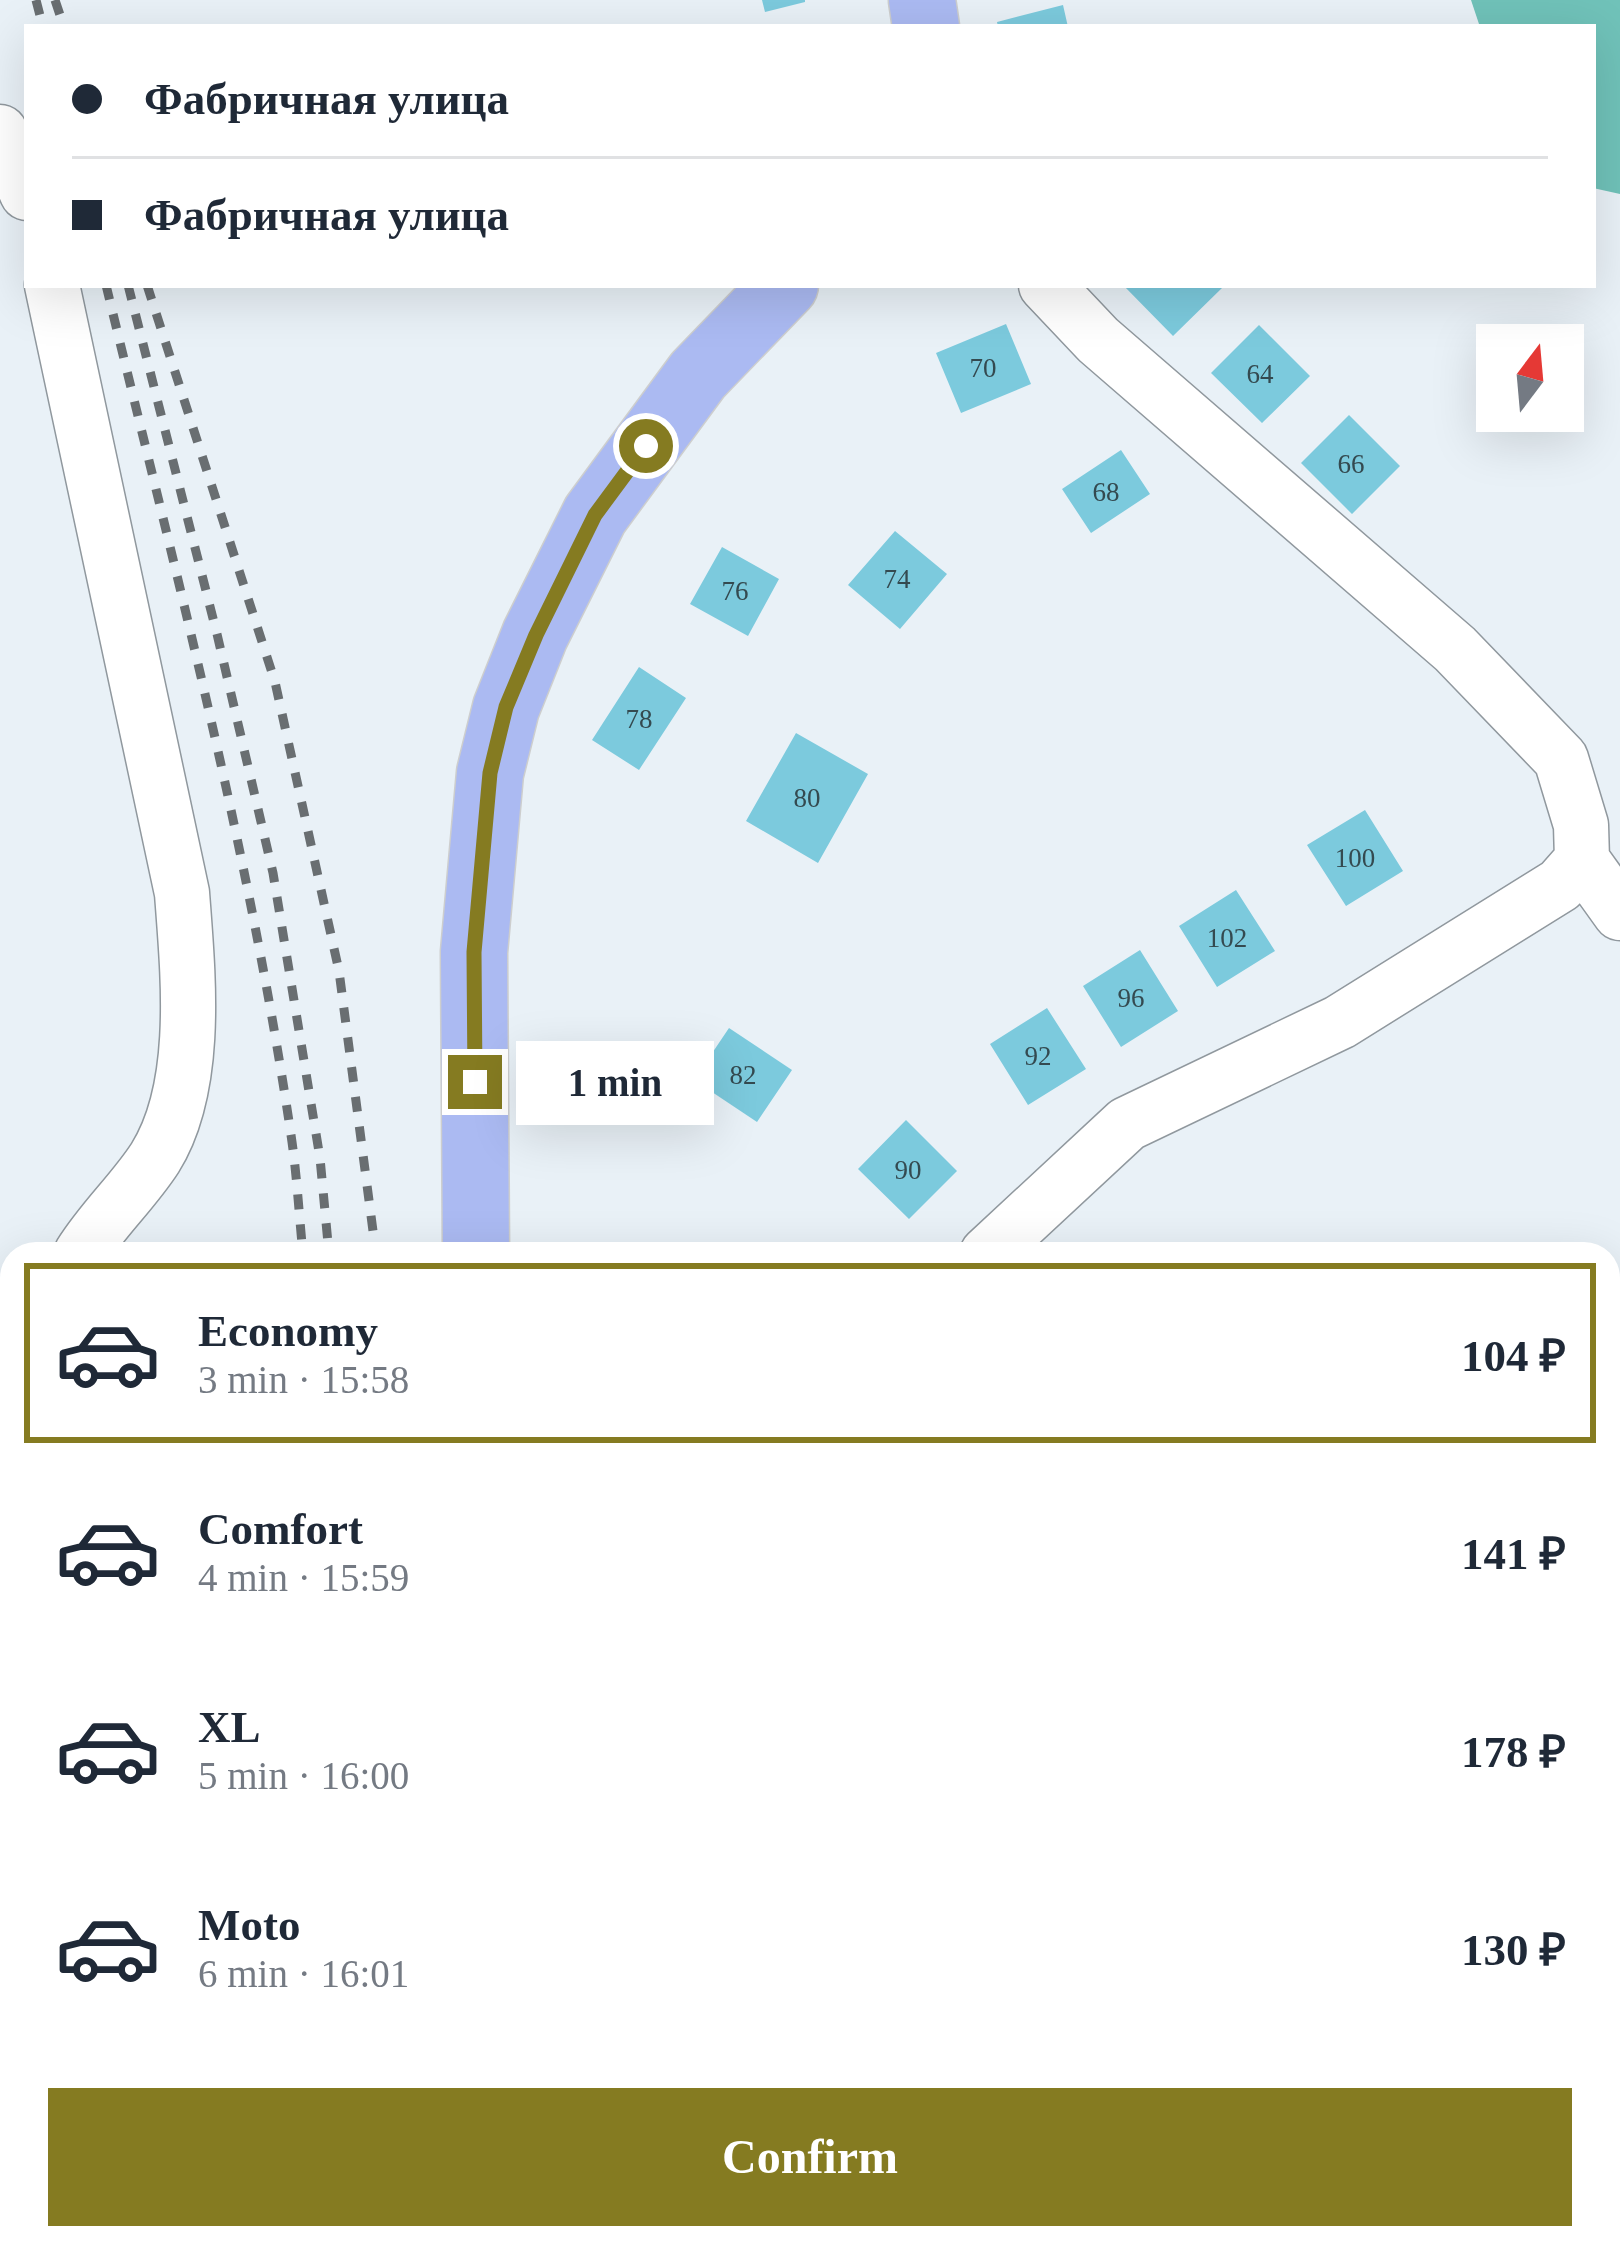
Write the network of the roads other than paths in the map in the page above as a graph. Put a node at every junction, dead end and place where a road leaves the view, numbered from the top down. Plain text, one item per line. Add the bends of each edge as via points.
1 (0, 132) edge
2 (24, 186) edge
3 (53, 288) edge
4 (782, 288) edge
5 (1049, 288) edge
6 (1582, 860) junction
7 (1620, 914) edge
8 (90, 1242) edge
9 (476, 1242) edge
10 (1000, 1242) edge

1 - 2 street
3 - 8 street via 182,892 189,993 182,1092 157,1155
4 - 9 main road via 698,375 595,515 506,707 490,773 474,952
5 - 6 street via 1098,340 1455,649 1562,759
6 - 7 street
6 - 10 street via 1560,885 1340,1022 1127,1124

